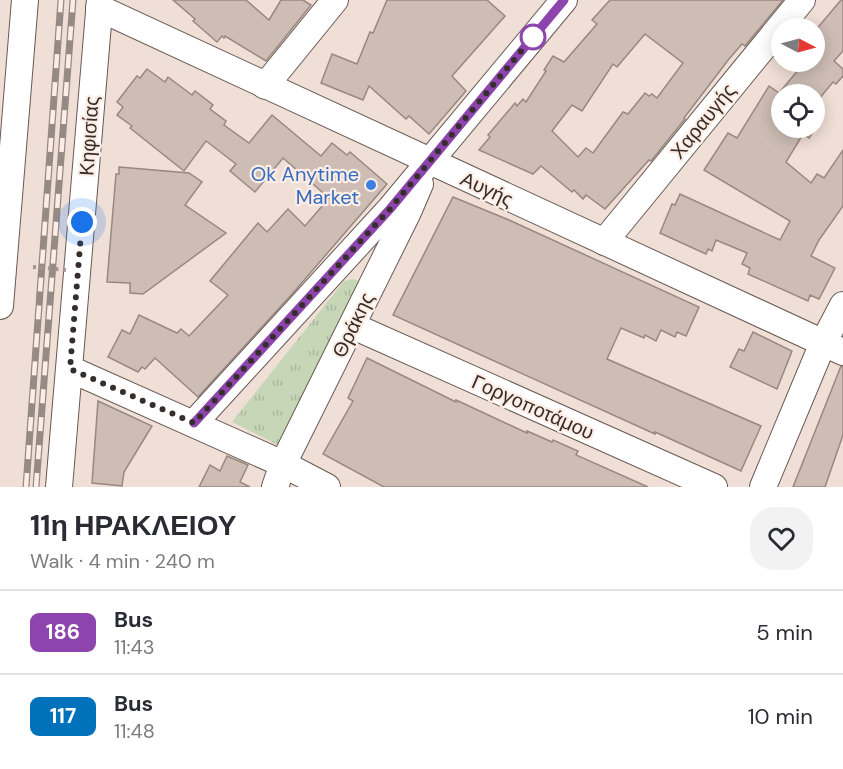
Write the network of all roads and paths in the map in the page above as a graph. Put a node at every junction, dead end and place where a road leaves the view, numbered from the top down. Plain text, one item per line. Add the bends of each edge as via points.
1 (25, 0) edge
2 (335, 0) edge
3 (564, 0) edge
4 (802, 0) edge
5 (99, 4) edge
6 (266, 86) junction
7 (429, 162) junction
8 (5, 168) edge
9 (604, 242) junction
10 (33, 267) dead end
11 (67, 270) dead end
12 (843, 305) edge
13 (0, 306) edge
14 (352, 326) junction
15 (833, 347) edge
16 (70, 369) junction
17 (194, 423) junction
18 (279, 476) edge
19 (59, 487) edge
20 (327, 487) edge
21 (714, 487) edge
22 (763, 487) edge

1 - 8 street
2 - 6 street
3 - 7 street
4 - 9 street, Χαραυγής
5 - 6 street, Αυγής
5 - 16 street, Κηφισίας
6 - 7 street, Αυγής
7 - 9 street, Αυγής
7 - 14 street, Θράκης
7 - 17 street
8 - 13 street
9 - 15 street, Αυγής
10 - 11 path, bridge
12 - 15 street
14 - 18 street, Θράκης
14 - 21 street, Γοργοποτάμου
15 - 22 street
16 - 17 street
16 - 19 street, Κηφισίας
17 - 18 street
18 - 20 street

